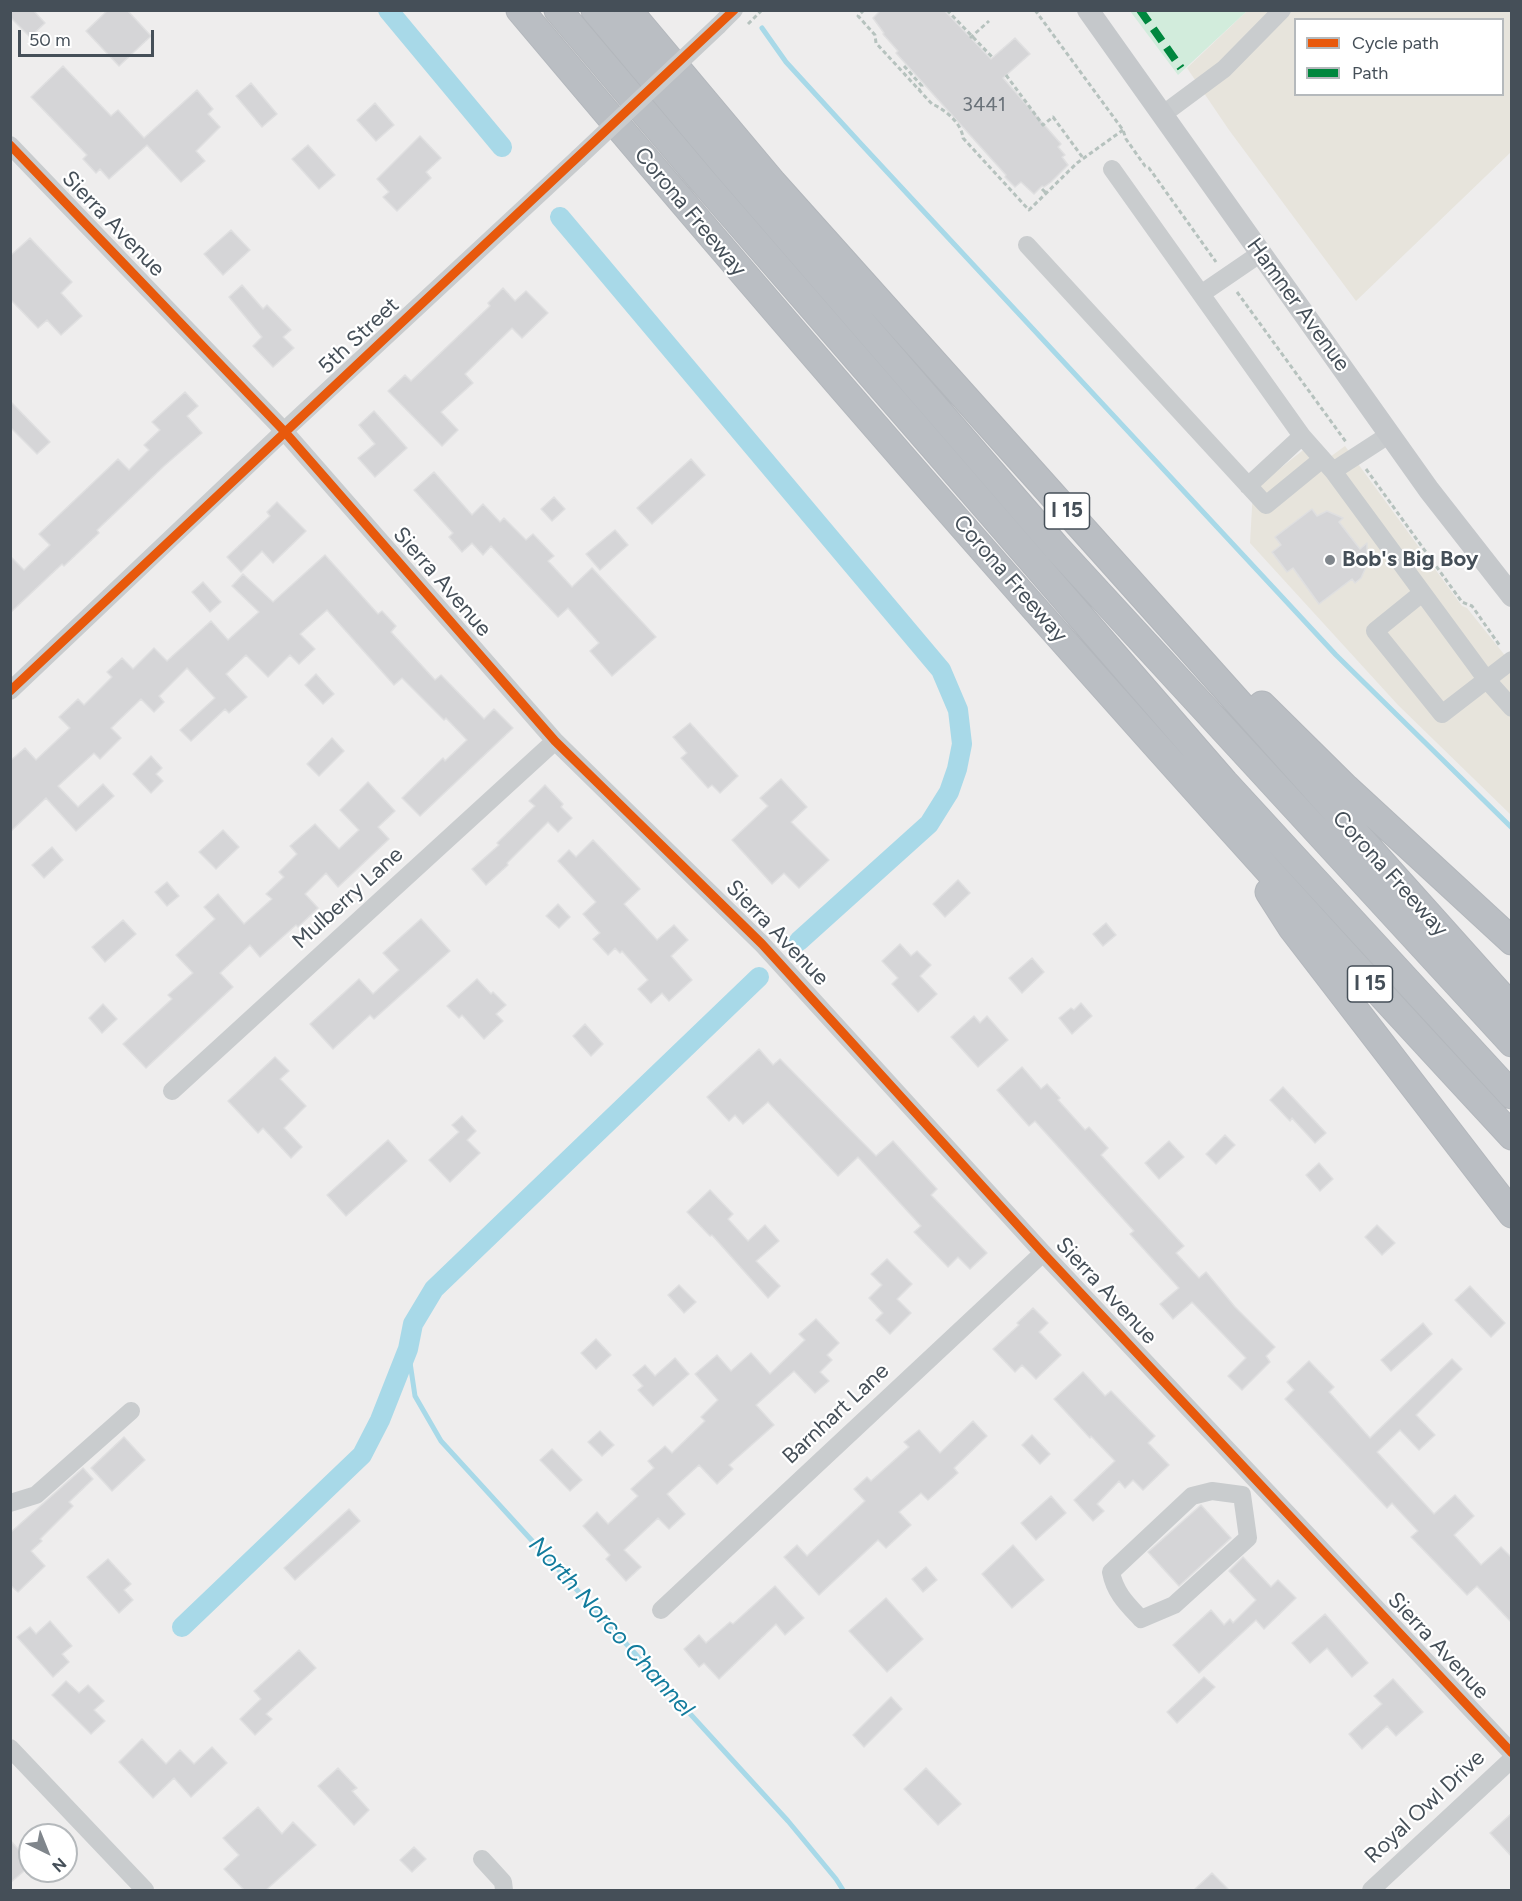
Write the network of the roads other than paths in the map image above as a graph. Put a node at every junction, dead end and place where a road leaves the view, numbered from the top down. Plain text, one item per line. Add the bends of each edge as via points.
1 (520, 10) edge
2 (558, 10) edge
3 (595, 10) edge
4 (628, 10) edge
5 (734, 10) edge
6 (1088, 10) edge
7 (1282, 10) edge
8 (1162, 115) junction
9 (10, 145) edge
10 (1112, 169) dead end
11 (1027, 245) dead end
12 (1261, 253) junction
13 (1200, 294) junction
14 (284, 431) junction
15 (1390, 434) junction
16 (1302, 436) junction
17 (1327, 465) junction
18 (1248, 486) junction
19 (1078, 523) junction
20 (1422, 593) junction
21 (1512, 596) edge
22 (1506, 653) edge
23 (1486, 679) junction
24 (10, 691) edge
25 (1512, 708) edge
26 (555, 741) junction
27 (1230, 830) junction
28 (1512, 941) edge
29 (1512, 1008) edge
30 (1512, 1043) edge
31 (172, 1091) dead end
32 (1512, 1095) edge
33 (1512, 1136) edge
34 (1512, 1214) edge
35 (1043, 1253) junction
36 (131, 1411) dead end
37 (1257, 1481) junction
38 (1242, 1494) junction
39 (10, 1503) edge
40 (661, 1610) dead end
41 (10, 1748) edge
42 (1512, 1753) edge
43 (1512, 1759) edge
44 (482, 1859) dead end
45 (145, 1890) edge
46 (504, 1890) edge
47 (1371, 1890) edge

1 - 27 highway, Corona Freeway / I 15 via 710,236
2 - 32 highway via 1217,774
3 - 30 highway via 1056,547
4 - 19 highway, Corona Freeway / I 15 via 773,183
5 - 14 street, 5th Street, bridge
6 - 8 main road, Hamner Avenue
7 - 8 street via 1224,69
8 - 12 main road, Hamner Avenue
9 - 14 street, Sierra Avenue
10 - 13 street
11 - 18 street
12 - 13 street
12 - 15 main road, Hamner Avenue
13 - 16 street
14 - 24 street, 5th Street
14 - 26 street, Sierra Avenue
15 - 17 street via 1357,457
15 - 21 main road, Hamner Avenue
16 - 17 street
16 - 18 street
17 - 18 street via 1266,505
17 - 20 street
19 - 28 highway via 1346,788
19 - 29 highway, Corona Freeway / I 15
20 - 23 street
20 - 23 street via 1375,631 1442,714
22 - 23 street
23 - 25 street
26 - 31 street, Mulberry Lane
26 - 35 street, Sierra Avenue via 762,944
27 - 33 highway, Corona Freeway / I 15
27 - 34 highway via 1292,928
35 - 37 street, Sierra Avenue
35 - 40 street, Barnhart Lane
36 - 39 street via 36,1495
37 - 38 street
37 - 42 street, Sierra Avenue
38 - 38 street via 1212,1491 1192,1496 1111,1572 1121,1599 1141,1619 1174,1605 1248,1538
41 - 45 street
43 - 47 street, Royal Owl Drive
44 - 46 street via 503,1882

